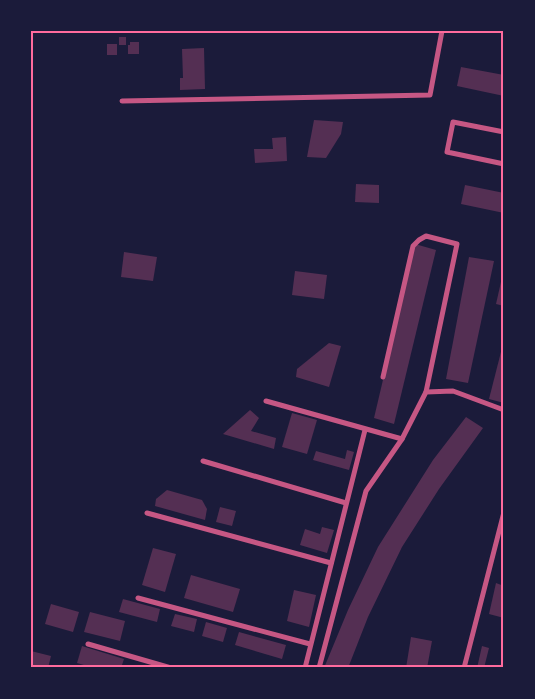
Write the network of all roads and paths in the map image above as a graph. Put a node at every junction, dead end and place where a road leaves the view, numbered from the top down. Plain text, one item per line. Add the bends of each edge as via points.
1 (442, 31) edge
2 (122, 101) dead end
3 (504, 132) edge
4 (504, 164) edge
5 (383, 377) dead end
6 (426, 392) junction
7 (266, 401) dead end
8 (504, 410) edge
9 (365, 430) junction
10 (402, 439) junction
11 (203, 461) dead end
12 (346, 503) junction
13 (504, 512) edge
14 (147, 513) dead end
15 (331, 563) junction
16 (138, 598) dead end
17 (88, 644) dead end
18 (310, 644) junction
19 (171, 668) edge
20 (305, 668) edge
21 (320, 668) edge
22 (464, 668) edge

1 - 2 street via 430,95
3 - 4 street via 453,122 447,152
5 - 6 street via 413,246 426,236 457,244
6 - 8 street via 453,390
6 - 10 street
7 - 9 street
9 - 10 street
9 - 12 street
10 - 21 street via 366,491
11 - 12 street
12 - 15 street
13 - 22 street
14 - 15 street
15 - 18 street
16 - 18 street
17 - 19 street
18 - 20 street

